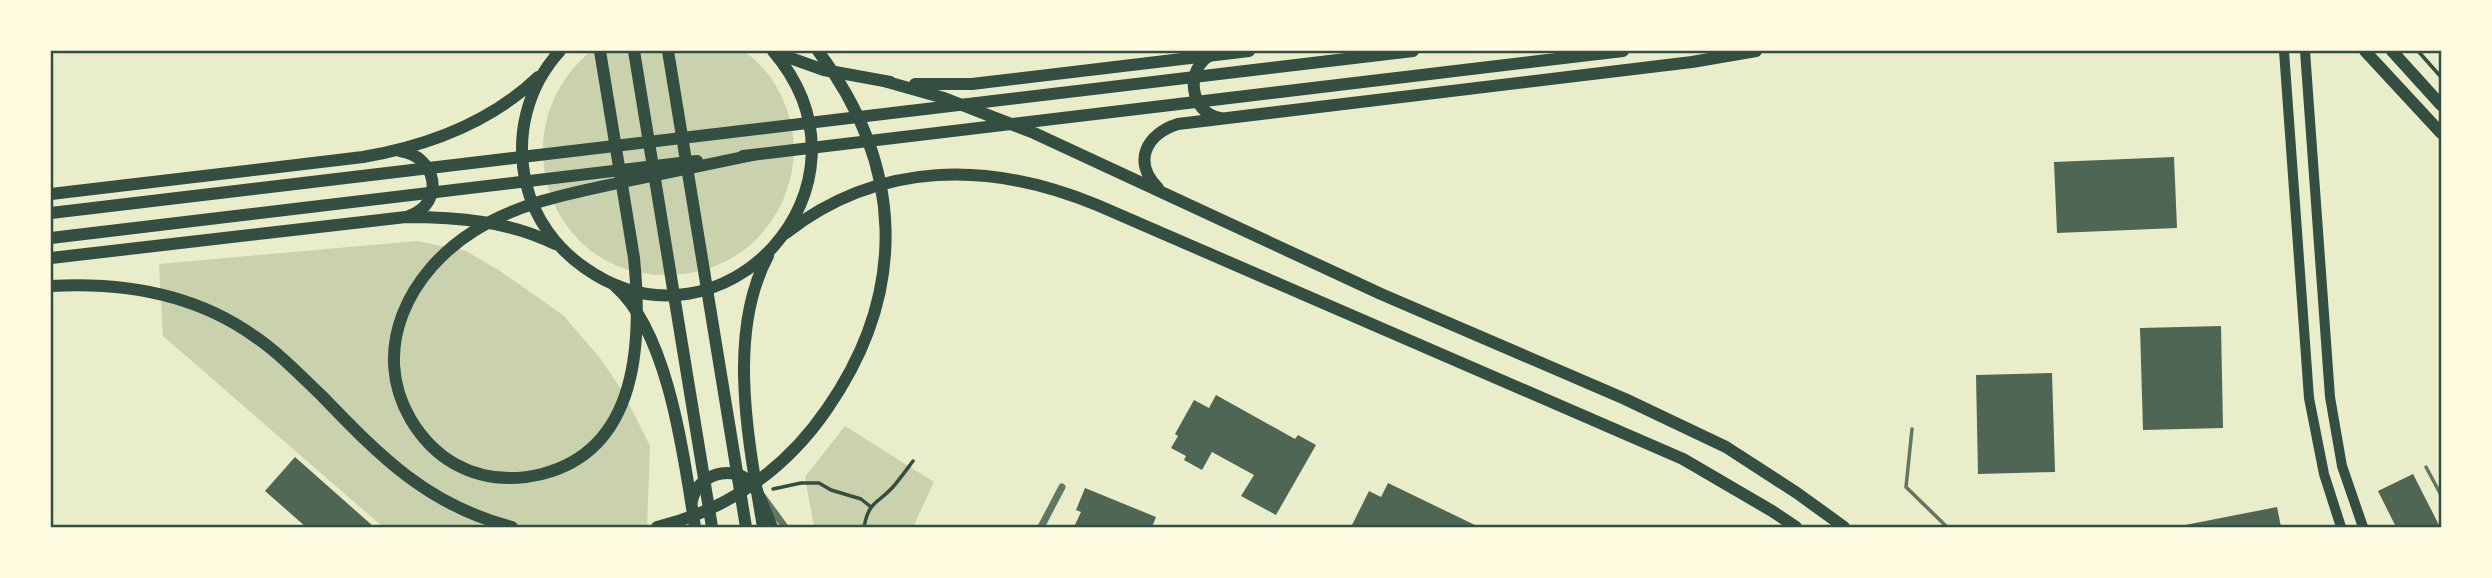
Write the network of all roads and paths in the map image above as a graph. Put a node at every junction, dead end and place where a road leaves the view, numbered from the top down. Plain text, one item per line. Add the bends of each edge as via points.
1 (560, 51) edge
2 (600, 51) edge
3 (634, 51) edge
4 (668, 51) edge
5 (773, 51) edge
6 (818, 51) edge
7 (1249, 51) edge
8 (1413, 51) edge
9 (1623, 51) edge
10 (1756, 51) edge
11 (2284, 51) edge
12 (2305, 51) edge
13 (2365, 51) edge
14 (2392, 51) edge
15 (2418, 51) edge
16 (1211, 55) junction
17 (546, 69) junction
18 (2441, 77) edge
19 (884, 81) junction
20 (2441, 105) edge
21 (1221, 118) junction
22 (2441, 133) edge
23 (393, 151) junction
24 (753, 155) junction
25 (51, 194) edge
26 (1167, 194) junction
27 (51, 213) edge
28 (406, 217) junction
29 (786, 233) junction
30 (51, 239) edge
31 (559, 247) junction
32 (772, 250) junction
33 (51, 258) edge
34 (612, 284) junction
35 (51, 286) edge
36 (1912, 429) dead end
37 (914, 461) dead end
38 (2426, 467) dead end
39 (1062, 487) dead end
40 (757, 491) junction
41 (2441, 495) edge
42 (691, 504) junction
43 (871, 508) junction
44 (512, 527) edge
45 (657, 527) edge
46 (682, 527) edge
47 (690, 527) edge
48 (695, 527) edge
49 (712, 527) edge
50 (746, 527) edge
51 (763, 527) edge
52 (772, 527) edge
53 (785, 527) edge
54 (864, 527) edge
55 (1041, 527) edge
56 (1796, 527) edge
57 (1844, 527) edge
58 (1947, 527) edge
59 (2341, 527) edge
60 (2363, 527) edge

1 - 17 main road
2 - 24 main road via 621,175 623,189 625,202 634,258 636,278 637,334 625,394 615,418 593,447 552,471 531,477 490,477 448,459 427,442 406,412 393,361 403,311 439,258 474,230 525,205 560,196 612,185 625,182 637,179
3 - 49 main road
4 - 50 main road
5 - 19 main road via 824,70
5 - 29 main road via 796,81 812,136 805,195
6 - 45 main road via 859,118 881,187 885,254 871,325 835,397 789,455 736,497 696,516
7 - 16 main road
8 - 27 main road
9 - 24 main road
10 - 21 main road
11 - 59 main road via 2309,398 2324,474
12 - 60 main road via 2330,397 2342,466
13 - 22 main road
14 - 20 main road
15 - 18 path
16 - 19 main road via 971,83
16 - 21 main road via 1198,65 1194,87 1205,112
17 - 23 main road via 523,91 478,119
17 - 31 main road via 523,127 523,170 535,211
19 - 26 main road via 1000,119
21 - 26 main road via 1178,124 1152,139 1146,168 1155,185
23 - 25 main road
23 - 28 main road via 417,156 432,177 428,202
24 - 30 main road
26 - 57 main road via 1726,447
28 - 31 main road via 491,223
28 - 33 main road
29 - 32 main road
29 - 56 main road via 848,196 906,178 973,174 1046,186 1683,459
31 - 34 main road
32 - 34 main road via 737,276 697,291 654,294
32 - 40 main road via 754,292 745,349
34 - 42 main road via 635,309 654,347 673,411
35 - 44 main road via 150,292 193,304 234,323 273,350 374,449 421,487 472,515
36 - 58 lane via 1906,487
37 - 43 path
38 - 41 lane
39 - 55 street
40 - 42 main road via 741,476 718,474 697,485
40 - 43 path via 819,483 862,499
40 - 51 main road
40 - 52 main road
40 - 53 street
42 - 46 street
42 - 47 main road
42 - 48 main road
43 - 54 path

